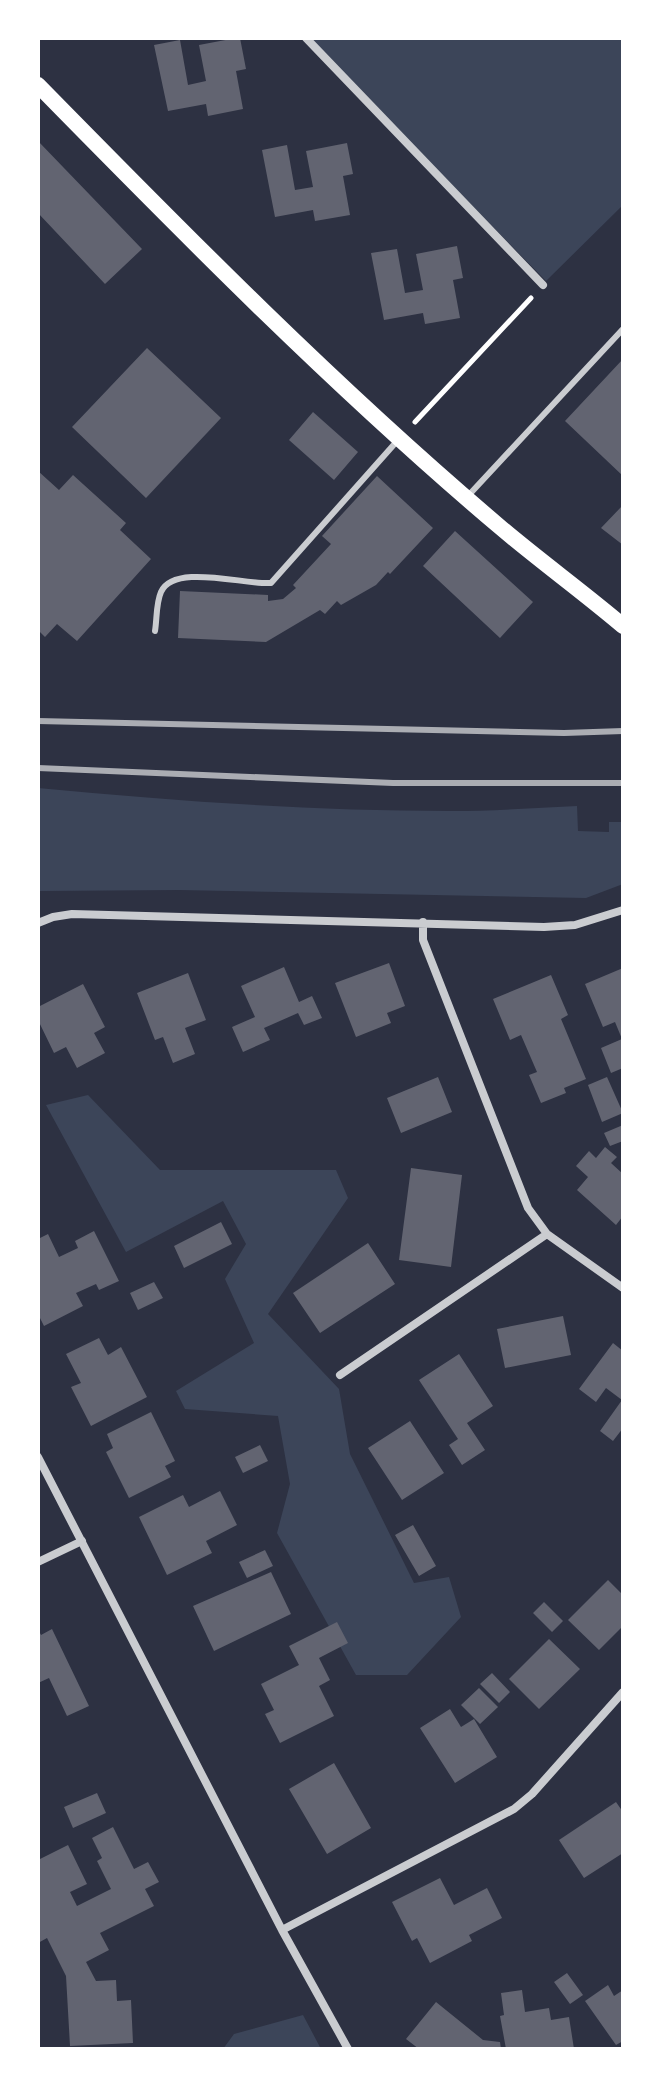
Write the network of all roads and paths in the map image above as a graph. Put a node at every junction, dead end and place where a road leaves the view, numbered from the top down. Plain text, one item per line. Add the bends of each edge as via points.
1 (306, 38) edge
2 (38, 85) edge
3 (543, 285) joint
4 (623, 329) edge
5 (400, 437) junction
6 (467, 497) junction
7 (623, 626) edge
8 (155, 631) dead end
9 (623, 910) edge
10 (423, 922) junction
11 (38, 923) edge
12 (547, 1234) junction
13 (623, 1288) edge
14 (340, 1375) dead end
15 (38, 1457) edge
16 (82, 1541) junction
17 (38, 1562) edge
18 (623, 1692) edge
19 (282, 1930) junction
20 (348, 2049) edge

1 - 3 street
2 - 5 main road via 209,260
3 - 5 path
4 - 6 lane
5 - 6 main road
5 - 8 lane via 271,583 194,576 171,580 161,592
6 - 7 main road
9 - 10 street via 575,925
10 - 11 street via 72,914
10 - 12 street via 423,940 514,1173 528,1208
12 - 13 street
12 - 14 street
15 - 16 street
16 - 17 street
16 - 19 street
18 - 19 street via 514,1809
19 - 20 street

